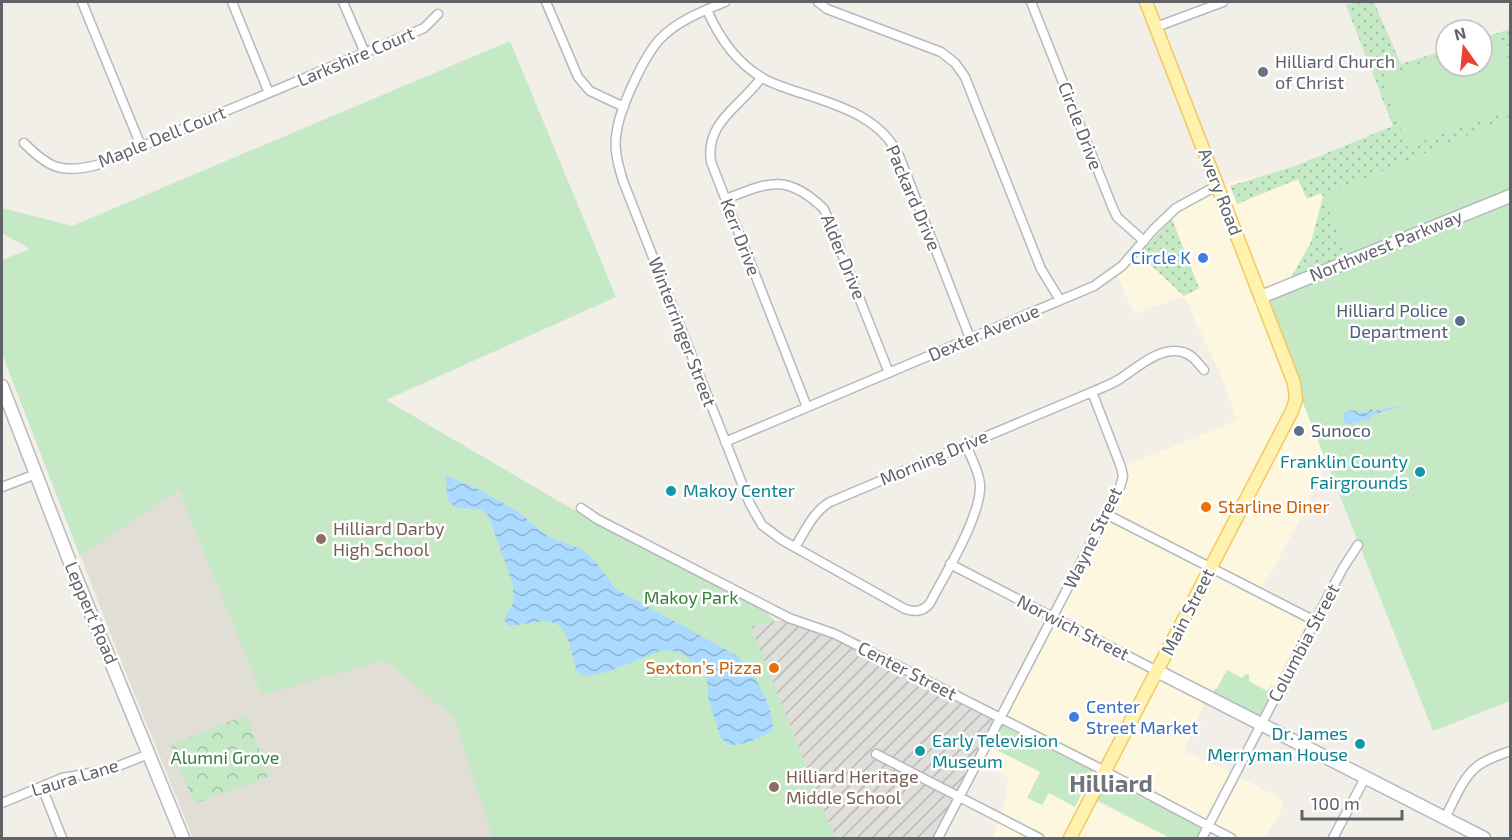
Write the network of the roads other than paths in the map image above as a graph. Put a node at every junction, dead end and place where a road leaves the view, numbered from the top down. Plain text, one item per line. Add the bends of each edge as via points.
1 (82, 2) edge
2 (232, 2) edge
3 (343, 2) edge
4 (546, 2) edge
5 (725, 2) edge
6 (818, 2) edge
7 (1030, 2) edge
8 (1146, 2) edge
9 (1223, 2) edge
10 (707, 10) junction
11 (438, 14) dead end
12 (1156, 27) junction
13 (365, 53) junction
14 (761, 78) junction
15 (269, 93) junction
16 (624, 107) junction
17 (24, 143) dead end
18 (141, 146) junction
19 (1218, 185) junction
20 (1510, 196) edge
21 (726, 199) junction
22 (1144, 241) junction
23 (1261, 297) junction
24 (1060, 300) junction
25 (970, 338) junction
26 (1204, 370) dead end
27 (889, 373) junction
28 (1294, 383) joint
29 (2, 386) edge
30 (1092, 392) junction
31 (807, 407) junction
32 (725, 442) junction
33 (966, 445) junction
34 (36, 474) junction
35 (2, 487) edge
36 (581, 508) dead end
37 (1106, 514) junction
38 (1358, 545) dead end
39 (795, 547) junction
40 (950, 564) junction
41 (1210, 568) junction
42 (1053, 618) junction
43 (1315, 621) junction
44 (1157, 671) junction
45 (1000, 719) junction
46 (1261, 724) junction
47 (1510, 751) edge
48 (149, 754) junction
49 (876, 754) dead end
50 (1105, 771) junction
51 (1365, 778) junction
52 (42, 787) junction
53 (960, 798) junction
54 (2, 803) edge
55 (1445, 818) junction
56 (1207, 826) junction
57 (62, 838) edge
58 (183, 838) edge
59 (939, 838) edge
60 (1039, 838) edge
61 (1070, 838) edge
62 (1202, 838) edge
63 (1231, 838) edge
64 (1333, 838) edge
65 (1484, 838) edge

1 - 18 street
2 - 15 street
3 - 13 street
4 - 16 street via 578,77 590,91
5 - 10 street, Winterringer Street
6 - 24 street via 827,9 941,52 955,63 965,77 1041,269
7 - 22 street, Circle Drive via 1117,217
8 - 12 main road, Avery Road
9 - 12 street
10 - 14 street, Packard Drive via 736,57
10 - 16 street, Winterringer Street via 660,39
11 - 13 street, Larkshire Court via 424,28
12 - 19 main road, Avery Road
13 - 15 street, Larkshire Court
14 - 21 street, Kerr Drive via 713,131 711,162
14 - 25 street, Packard Drive via 855,113 878,127 890,141
15 - 18 street, Maple Dell Court
16 - 32 street, Winterringer Street via 616,130 616,155 623,180
17 - 18 street, Maple Dell Court via 42,161 75,169 97,165
19 - 22 street, Dexter Avenue via 1176,208
19 - 23 main road, Avery Road
20 - 23 main road, Northwest Parkway
21 - 27 street, Alder Drive via 763,184 787,184 808,193 824,209
21 - 31 street, Kerr Drive
22 - 24 street, Dexter Avenue via 1122,266 1094,286
23 - 28 main road, Avery Road
24 - 25 street, Dexter Avenue
25 - 27 street, Dexter Avenue
26 - 30 street, Morning Drive via 1184,352 1166,352
27 - 31 street, Dexter Avenue
28 - 41 main road, Main Street via 1296,399 1292,411
29 - 34 main road, Leppert Road
30 - 33 street, Morning Drive
30 - 37 street, Wayne Street via 1123,477
31 - 32 street, Dexter Avenue
32 - 39 street, Winterringer Street via 762,525
33 - 39 street, Morning Drive via 830,502 815,515
33 - 40 street via 978,474 978,506
34 - 35 street
34 - 48 main road, Leppert Road
36 - 45 street, Center Street via 789,618 835,634
37 - 41 street
37 - 42 street, Wayne Street
38 - 43 street, Columbia Street
39 - 40 street, Winterringer Street via 913,611 921,611 930,603
40 - 42 street, Norwich Street
41 - 43 street
41 - 44 main road, Main Street
42 - 44 street, Norwich Street
42 - 45 street, Wayne Street
43 - 46 street, Columbia Street
44 - 46 main road, Norwich Street
44 - 50 main road, Main Street
45 - 50 street, Center Street
45 - 53 street, Wayne Street
46 - 51 main road, Norwich Street
46 - 56 street, Columbia Street
47 - 55 street via 1477,766
48 - 52 street, Laura Lane via 108,770 62,778
48 - 58 main road, Leppert Road
49 - 53 street
50 - 56 street, Center Street
50 - 61 main road, Main Street
51 - 55 main road, Norwich Street
51 - 64 street
52 - 54 street, Laura Lane
52 - 57 street
53 - 59 street, Wayne Street
53 - 60 street
55 - 65 main road, Norwich Street
56 - 62 street, Columbia Street
56 - 63 street, Center Street

